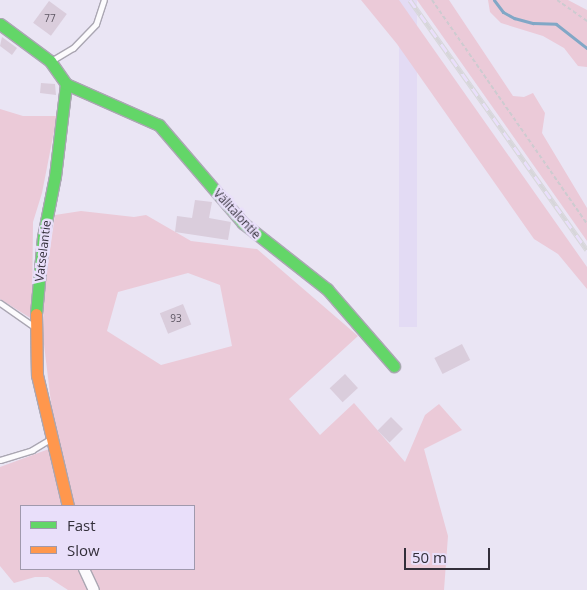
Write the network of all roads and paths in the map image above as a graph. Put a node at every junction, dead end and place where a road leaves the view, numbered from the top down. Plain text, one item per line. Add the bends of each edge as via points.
1 (104, 0) edge
2 (432, 0) edge
3 (557, 0) edge
4 (587, 21) edge
5 (0, 24) edge
6 (50, 61) junction
7 (66, 84) junction
8 (587, 224) edge
9 (0, 303) edge
10 (35, 327) junction
11 (394, 366) dead end
12 (50, 439) junction
13 (0, 460) edge
14 (68, 505) edge
15 (84, 570) edge
16 (94, 590) edge

1 - 6 lane via 96,24 73,48
2 - 8 path
3 - 4 path
5 - 6 street
6 - 7 street
7 - 10 street, Vatselantie via 55,176 43,237
7 - 11 street, Välitalontie via 158,125 243,224 327,289
9 - 10 lane
10 - 12 street, Vatselantie via 38,375
12 - 13 lane via 32,450
12 - 14 street, Vatselantie
15 - 16 street

